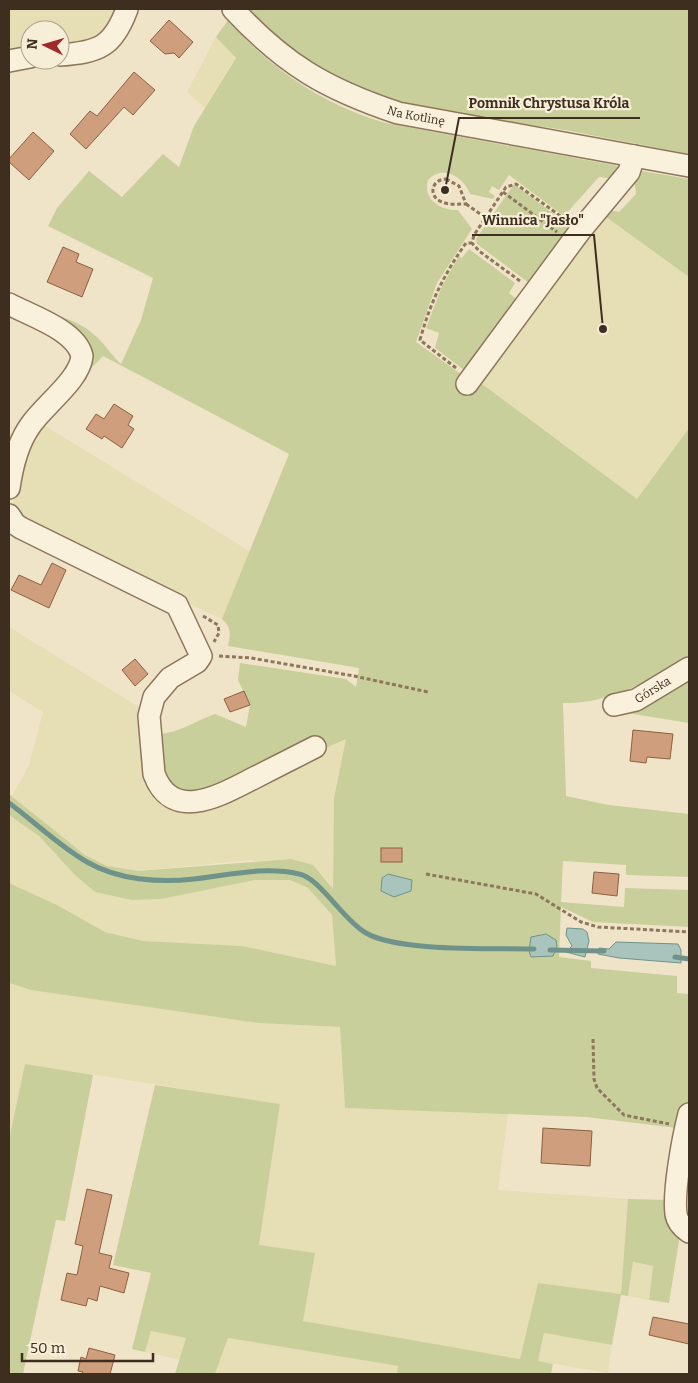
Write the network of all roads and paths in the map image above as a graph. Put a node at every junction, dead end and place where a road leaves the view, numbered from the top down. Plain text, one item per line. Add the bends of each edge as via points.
1 (127, 9) edge
2 (233, 9) edge
3 (70, 54) edge
4 (634, 156) junction
5 (689, 166) edge
6 (503, 192) junction
7 (466, 204) junction
8 (486, 218) junction
9 (576, 237) junction
10 (472, 243) junction
11 (534, 292) junction
12 (9, 304) edge
13 (469, 381) joint
14 (9, 488) edge
15 (11, 526) edge
16 (201, 656) junction
17 (689, 668) edge
18 (428, 692) dead end
19 (614, 705) dead end
20 (315, 747) dead end
21 (426, 874) dead end
22 (689, 932) edge
23 (593, 1039) dead end
24 (688, 1120) edge
25 (689, 1232) edge

1 - 3 street via 118,31 108,43 87,52
2 - 4 street, Na Kotlinę via 302,70 355,99 398,113
4 - 5 street, Na Kotlinę
4 - 9 street via 629,172
6 - 8 path
6 - 9 path
6 - 9 path via 510,184 516,184
7 - 7 path via 440,202 434,195 435,182 442,179 453,181 461,190
7 - 8 path
8 - 10 path
9 - 11 street
10 - 11 path
10 - 13 path via 466,243 440,283 420,340
11 - 13 street
12 - 14 street via 69,335 78,343 82,356 75,374 26,433
15 - 16 street via 177,605
16 - 18 path via 251,658
16 - 20 street via 156,692 150,708 154,774 169,795 190,802 210,799
17 - 19 street, Górska via 642,697
21 - 22 path via 536,894 573,918 598,927
23 - 24 path via 594,1084 620,1112 629,1117
24 - 25 street via 677,1186 676,1215 681,1227

